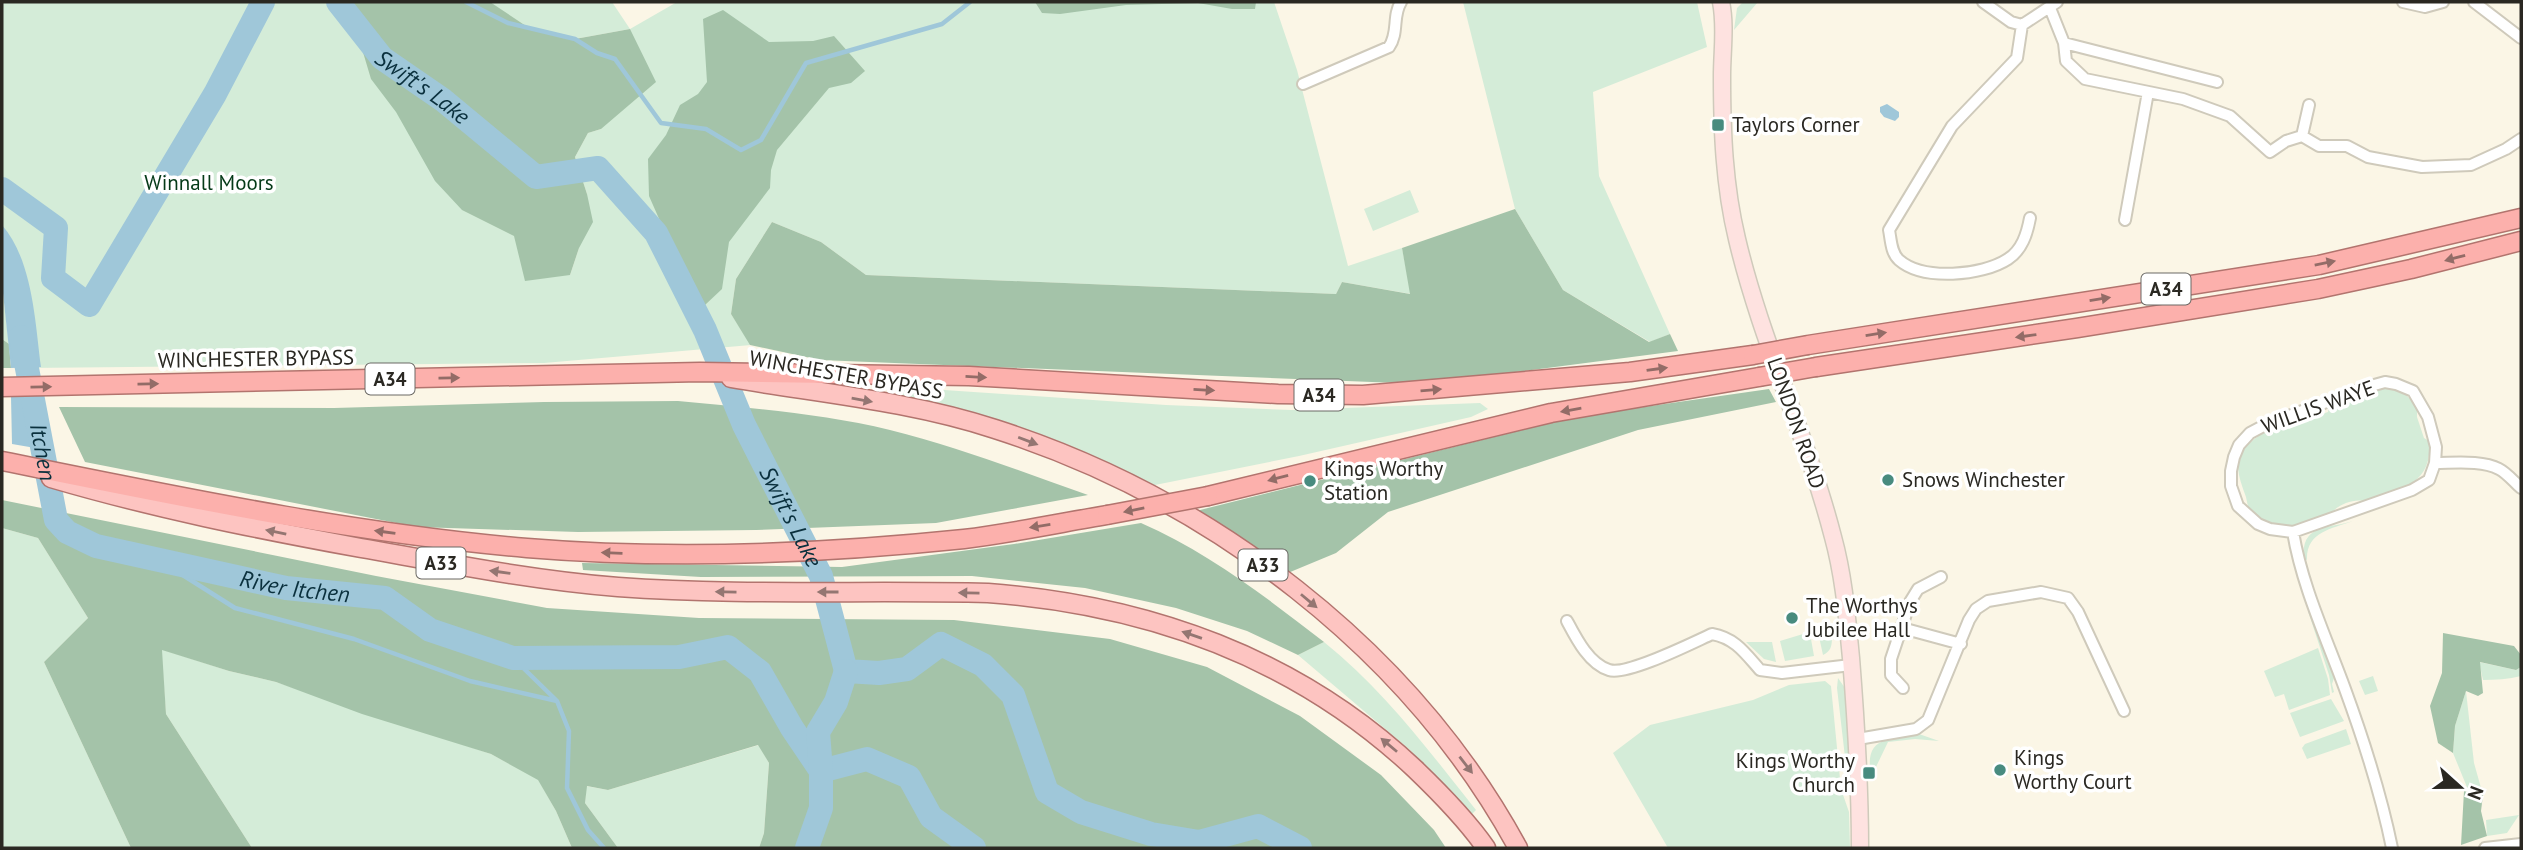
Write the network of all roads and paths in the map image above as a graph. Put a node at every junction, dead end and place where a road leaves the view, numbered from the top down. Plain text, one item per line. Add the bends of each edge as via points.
1 (1401, 2) edge
2 (1721, 2) edge
3 (1983, 2) edge
4 (2403, 2) edge
5 (2442, 2) edge
6 (2474, 2) edge
7 (2054, 5) edge
8 (2022, 25) junction
9 (2521, 38) edge
10 (2064, 43) junction
11 (2217, 82) dead end
12 (1303, 85) dead end
13 (2148, 92) junction
14 (2309, 105) dead end
15 (2302, 136) junction
16 (2521, 139) edge
17 (2030, 218) dead end
18 (2521, 218) edge
19 (2124, 220) dead end
20 (2521, 241) edge
21 (805, 382) junction
22 (2, 387) edge
23 (2, 462) edge
24 (2435, 463) junction
25 (95, 485) junction
26 (2521, 488) edge
27 (2294, 532) junction
28 (1941, 576) dead end
29 (1567, 621) dead end
30 (1902, 628) junction
31 (1961, 644) junction
32 (1851, 665) junction
33 (1902, 688) dead end
34 (2124, 711) dead end
35 (1858, 739) junction
36 (2521, 844) edge
37 (1486, 848) edge
38 (1518, 848) edge
39 (1860, 848) edge
40 (2392, 848) edge
41 (2485, 848) edge

1 - 12 street via 1390,47
2 - 32 main road, LONDON ROAD via 1723,152 1737,238 1834,540 1844,583
3 - 8 street
4 - 5 street via 2426,7
6 - 9 street
7 - 8 street
7 - 10 street
8 - 17 street via 2017,58 1952,126 1889,230 1898,259 1940,275 1984,269 2008,259 2026,238
10 - 11 street
10 - 13 street via 2066,61 2085,79
13 - 15 street via 2230,116 2270,152
13 - 19 street
14 - 15 street
15 - 16 street via 2319,146 2347,146 2368,157 2422,167 2471,164
21 -> 18 highway, A34, bridge via 969,376 1363,395 1630,372 2319,265
20 -> 25 highway, A34, bridge via 2318,289 1551,413 1209,496 966,538 772,553 607,553 347,527
22 -> 21 highway, WINCHESTER BYPASS / A34 via 700,372
21 -> 38 main road, WINCHESTER BYPASS / A33 via 994,428 1092,465 1174,506 1277,574 1374,659 1469,768
23 - 25 highway, A34
24 - 26 street via 2489,465 2503,470
24 - 27 street via 2428,480 2412,490
24 - 27 street, WILLIS WAYE via 2428,417 2413,391 2396,384 2367,387 2267,424 2239,445 2231,486 2238,506 2258,524
37 -> 25 main road, A33 via 1438,791 1392,747 1307,687 1249,656 1110,610 988,593 701,592 617,587 483,570 292,536
27 - 40 street via 2298,562 2374,777
28 - 30 street via 1918,589
29 - 32 street via 1589,655 1612,671 1643,664 1712,634 1736,643 1760,670 1771,673
30 - 31 street
30 - 33 street via 1891,659 1891,675
31 - 34 street via 1969,620 1988,601 2041,592 2068,598
31 - 35 street via 1928,720 1916,729
32 - 35 main road, LONDON ROAD
35 - 39 main road, LONDON ROAD
36 - 41 street

